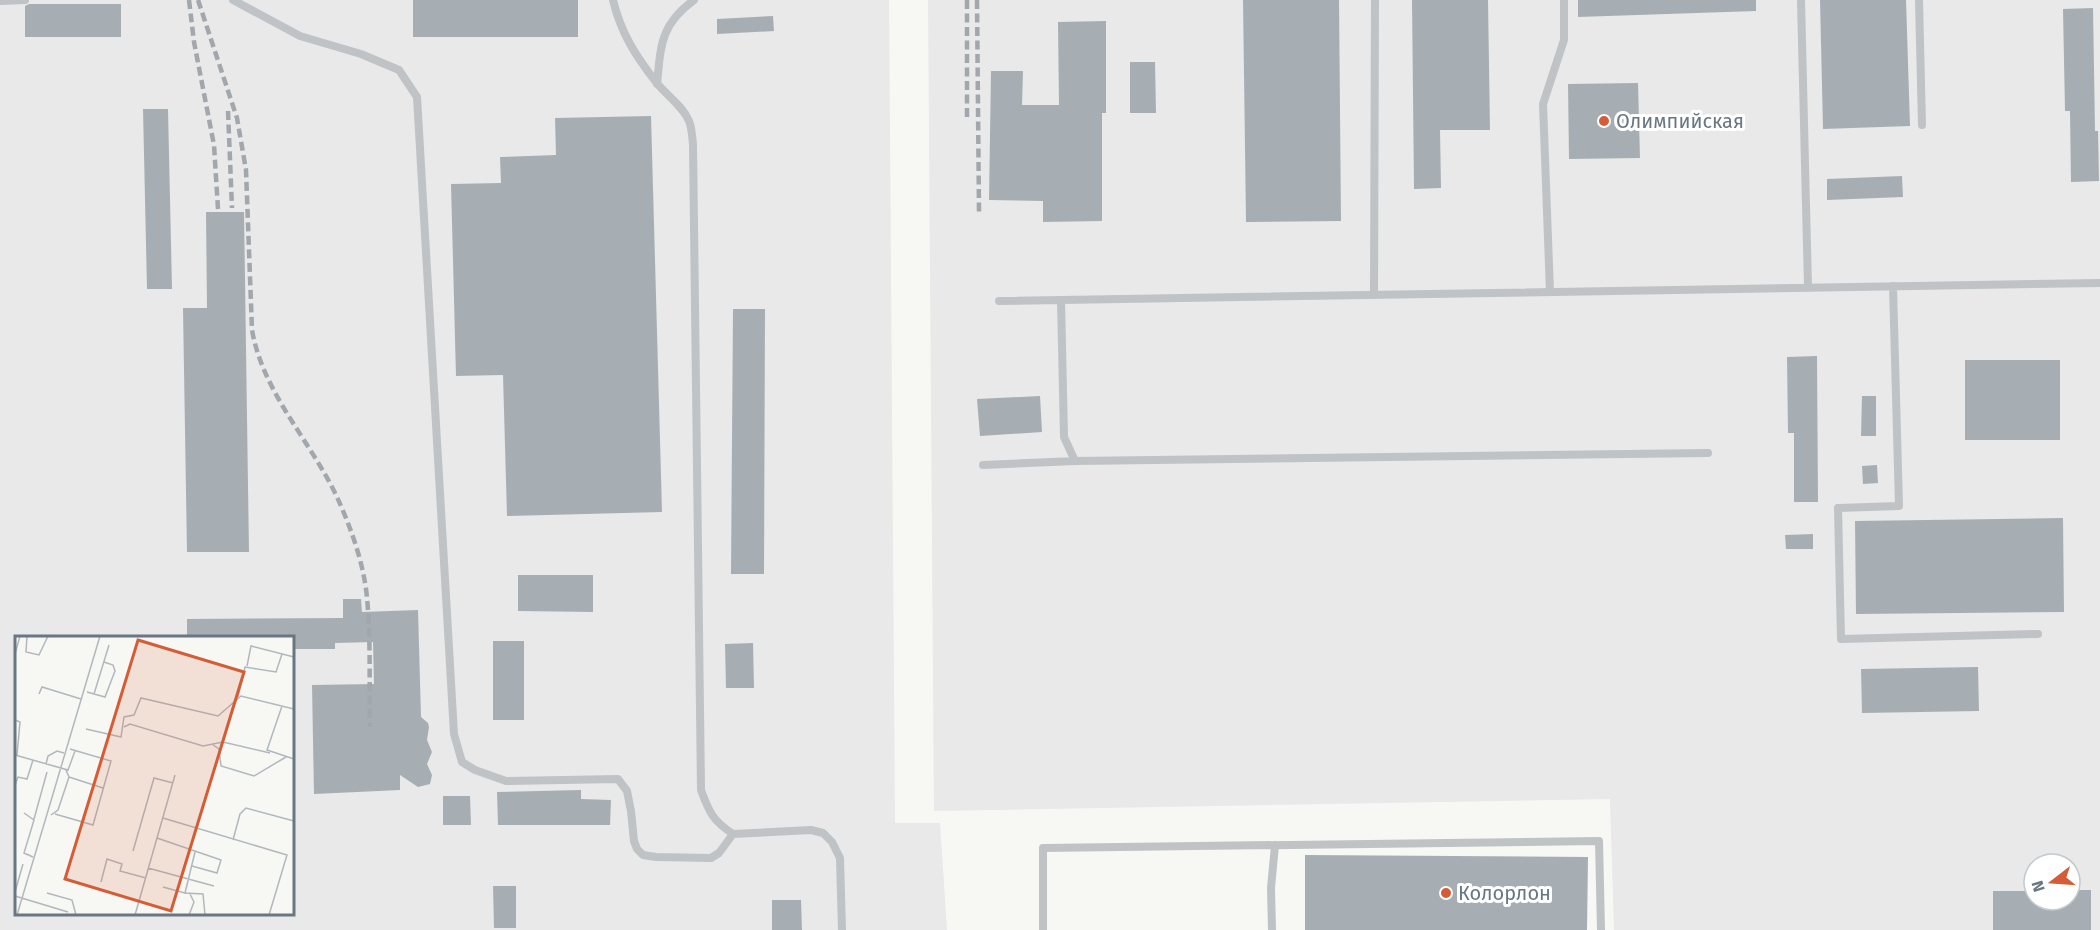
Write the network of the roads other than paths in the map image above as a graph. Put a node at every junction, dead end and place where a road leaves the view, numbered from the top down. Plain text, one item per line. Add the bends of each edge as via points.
1 (25, 0) edge
2 (233, 0) edge
3 (613, 0) edge
4 (694, 0) edge
5 (1375, 0) edge
6 (1564, 0) edge
7 (1801, 0) edge
8 (1919, 0) edge
9 (0, 2) edge
10 (657, 84) junction
11 (1922, 125) dead end
12 (2100, 283) edge
13 (1893, 286) junction
14 (1808, 288) junction
15 (1550, 292) junction
16 (1374, 295) junction
17 (1061, 300) junction
18 (999, 301) dead end
19 (1708, 453) dead end
20 (1075, 461) junction
21 (983, 465) dead end
22 (2038, 634) dead end
23 (733, 834) junction
24 (1275, 845) junction
25 (843, 930) edge
26 (1043, 930) edge
27 (1272, 930) edge
28 (1601, 930) edge

1 - 9 lane
2 - 23 lane via 300,36 399,70 417,97 454,734 462,762 506,781 618,779 627,791 634,841 643,855 711,858
3 - 10 lane via 619,25
4 - 10 lane via 677,13 666,30
5 - 16 lane
6 - 15 lane via 1564,40 1543,104
7 - 14 lane
8 - 11 lane
10 - 23 lane via 689,120 693,144 701,790 709,813
12 - 13 lane
13 - 14 lane
13 - 22 lane via 1899,506 1838,508 1841,639
14 - 15 lane
15 - 16 lane
16 - 17 lane
17 - 18 lane
17 - 20 lane via 1064,438
19 - 20 lane
20 - 21 lane
23 - 25 lane via 811,830 823,833 840,858
24 - 26 lane via 1043,848
24 - 27 lane
24 - 28 lane via 1599,842

